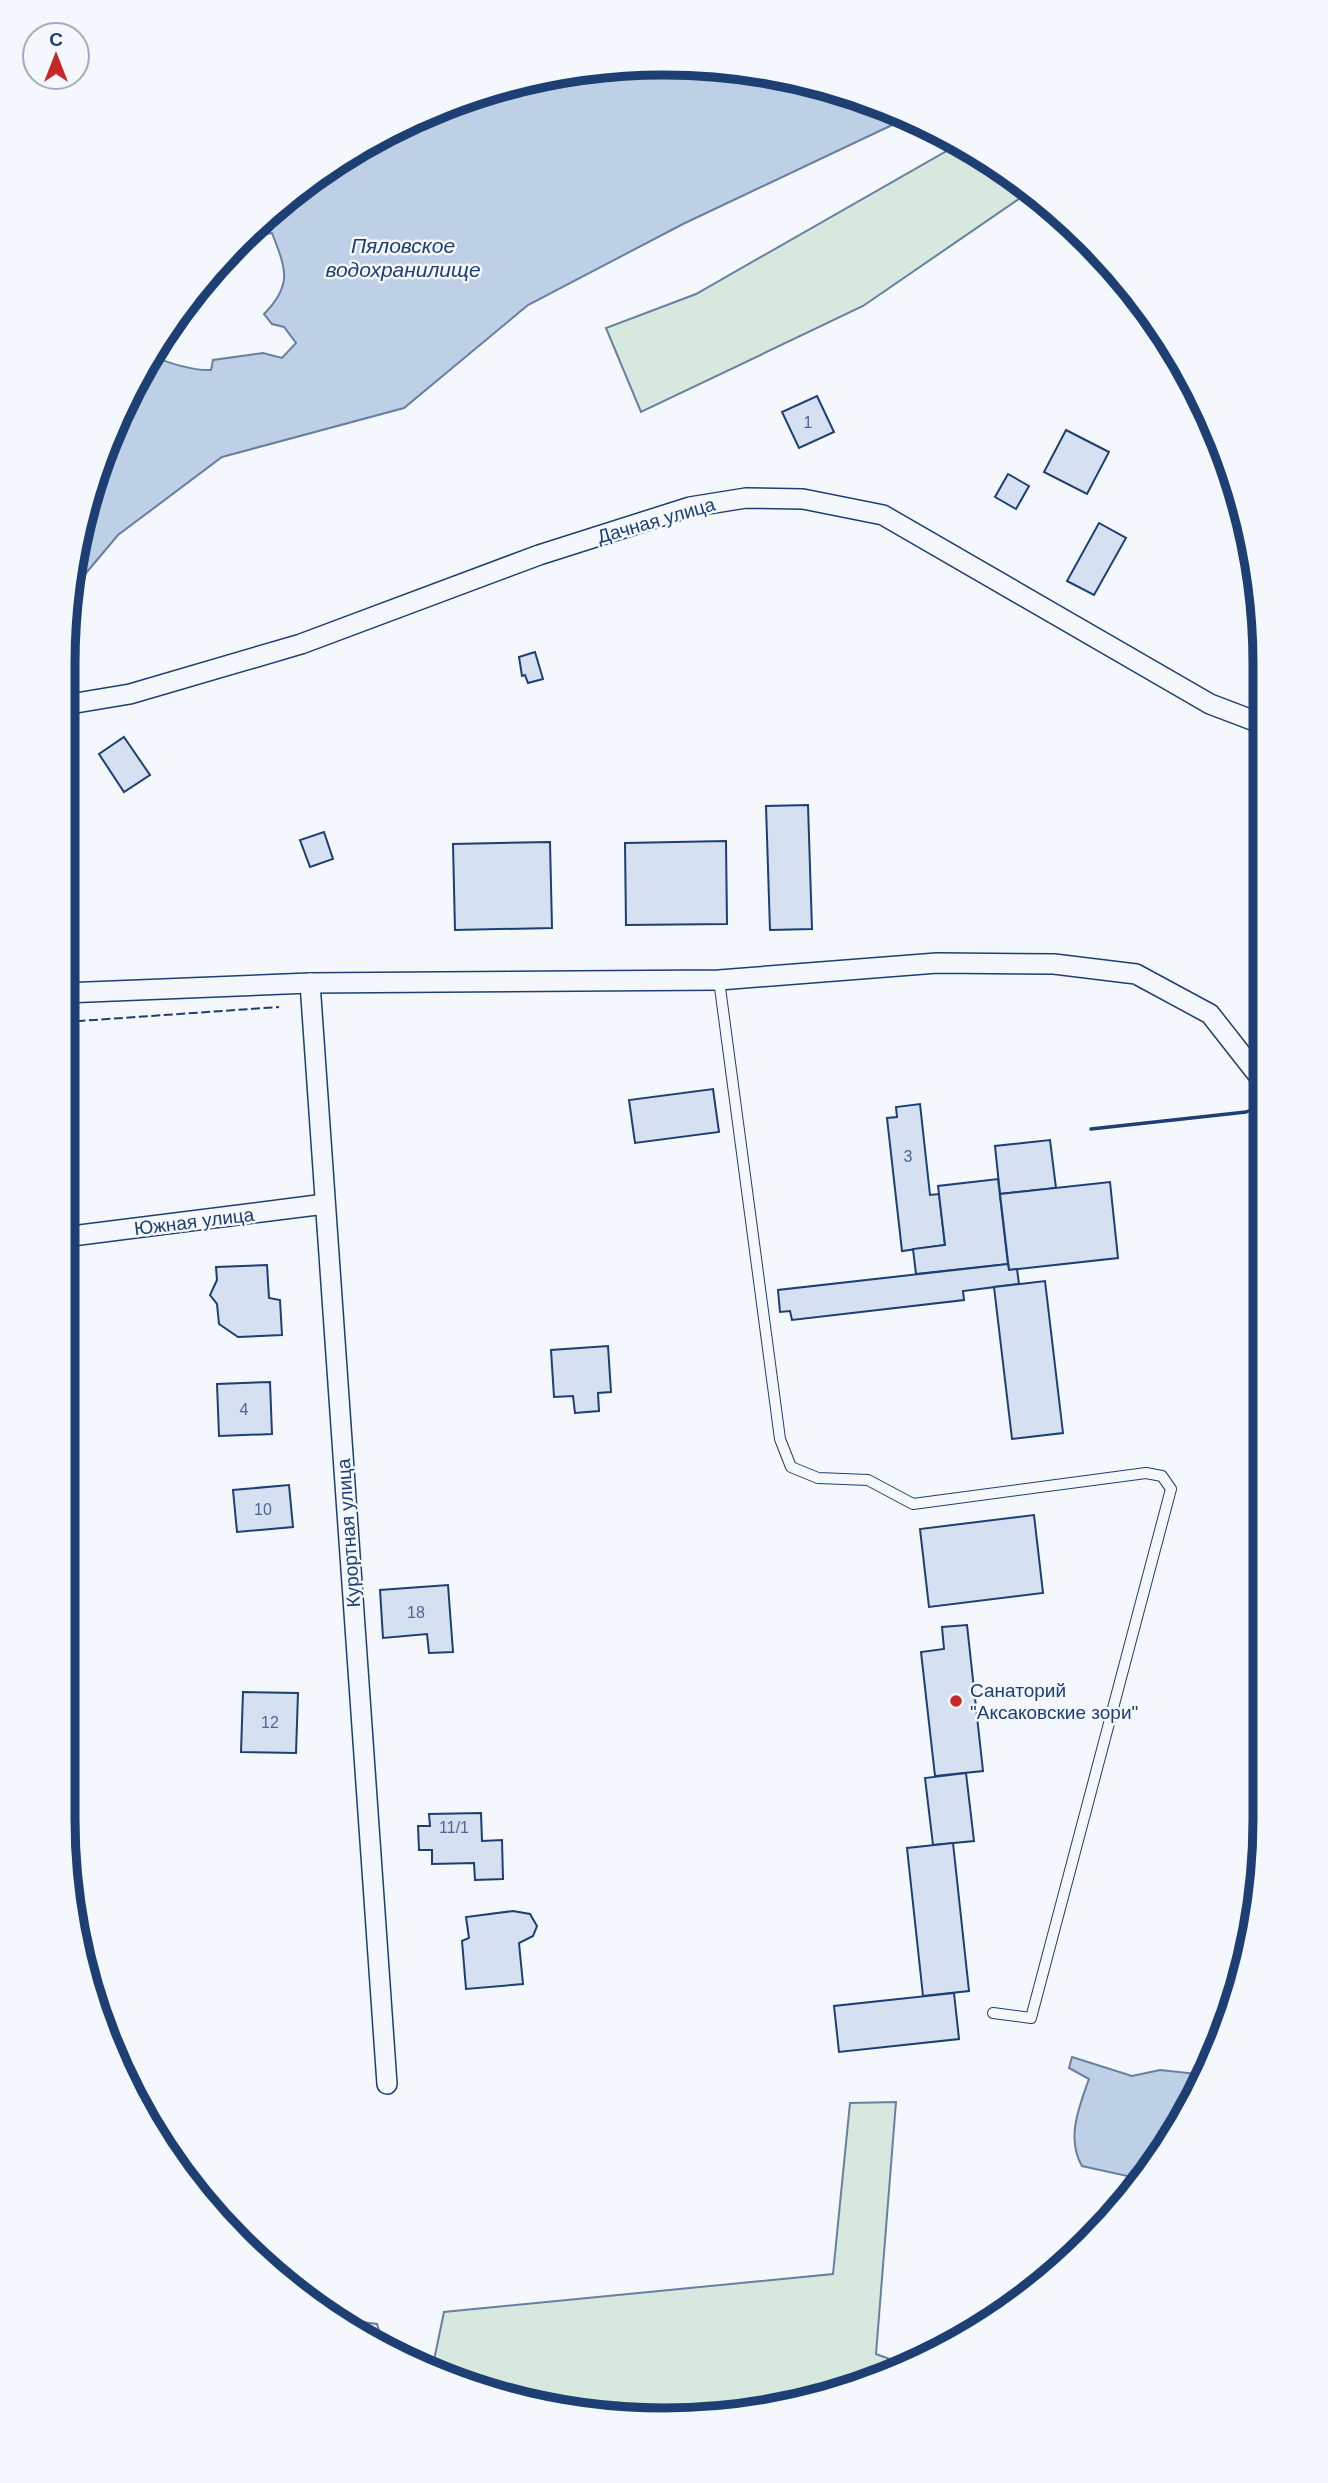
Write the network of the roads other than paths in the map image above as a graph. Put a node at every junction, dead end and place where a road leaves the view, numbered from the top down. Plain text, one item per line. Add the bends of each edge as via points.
1 (75, 703) edge
2 (1253, 720) edge
3 (719, 980) junction
4 (310, 983) junction
5 (75, 993) edge
6 (1253, 1069) edge
7 (325, 1204) junction
8 (75, 1236) edge
9 (993, 2013) dead end
10 (387, 2084) dead end

1 - 2 street, Дачная улица via 130,694 301,644 539,555 690,507 769,498 803,499 883,515 1210,704
3 - 4 street
3 - 6 street via 937,962 1054,964 1136,974 1210,1014
3 - 9 lane via 780,1439 791,1467 818,1478 868,1480 913,1504 1146,1473 1162,1476 1171,1489 1031,2018
4 - 5 street
4 - 7 street, Курортная улица
7 - 8 street, Южная улица
7 - 10 street, Курортная улица

